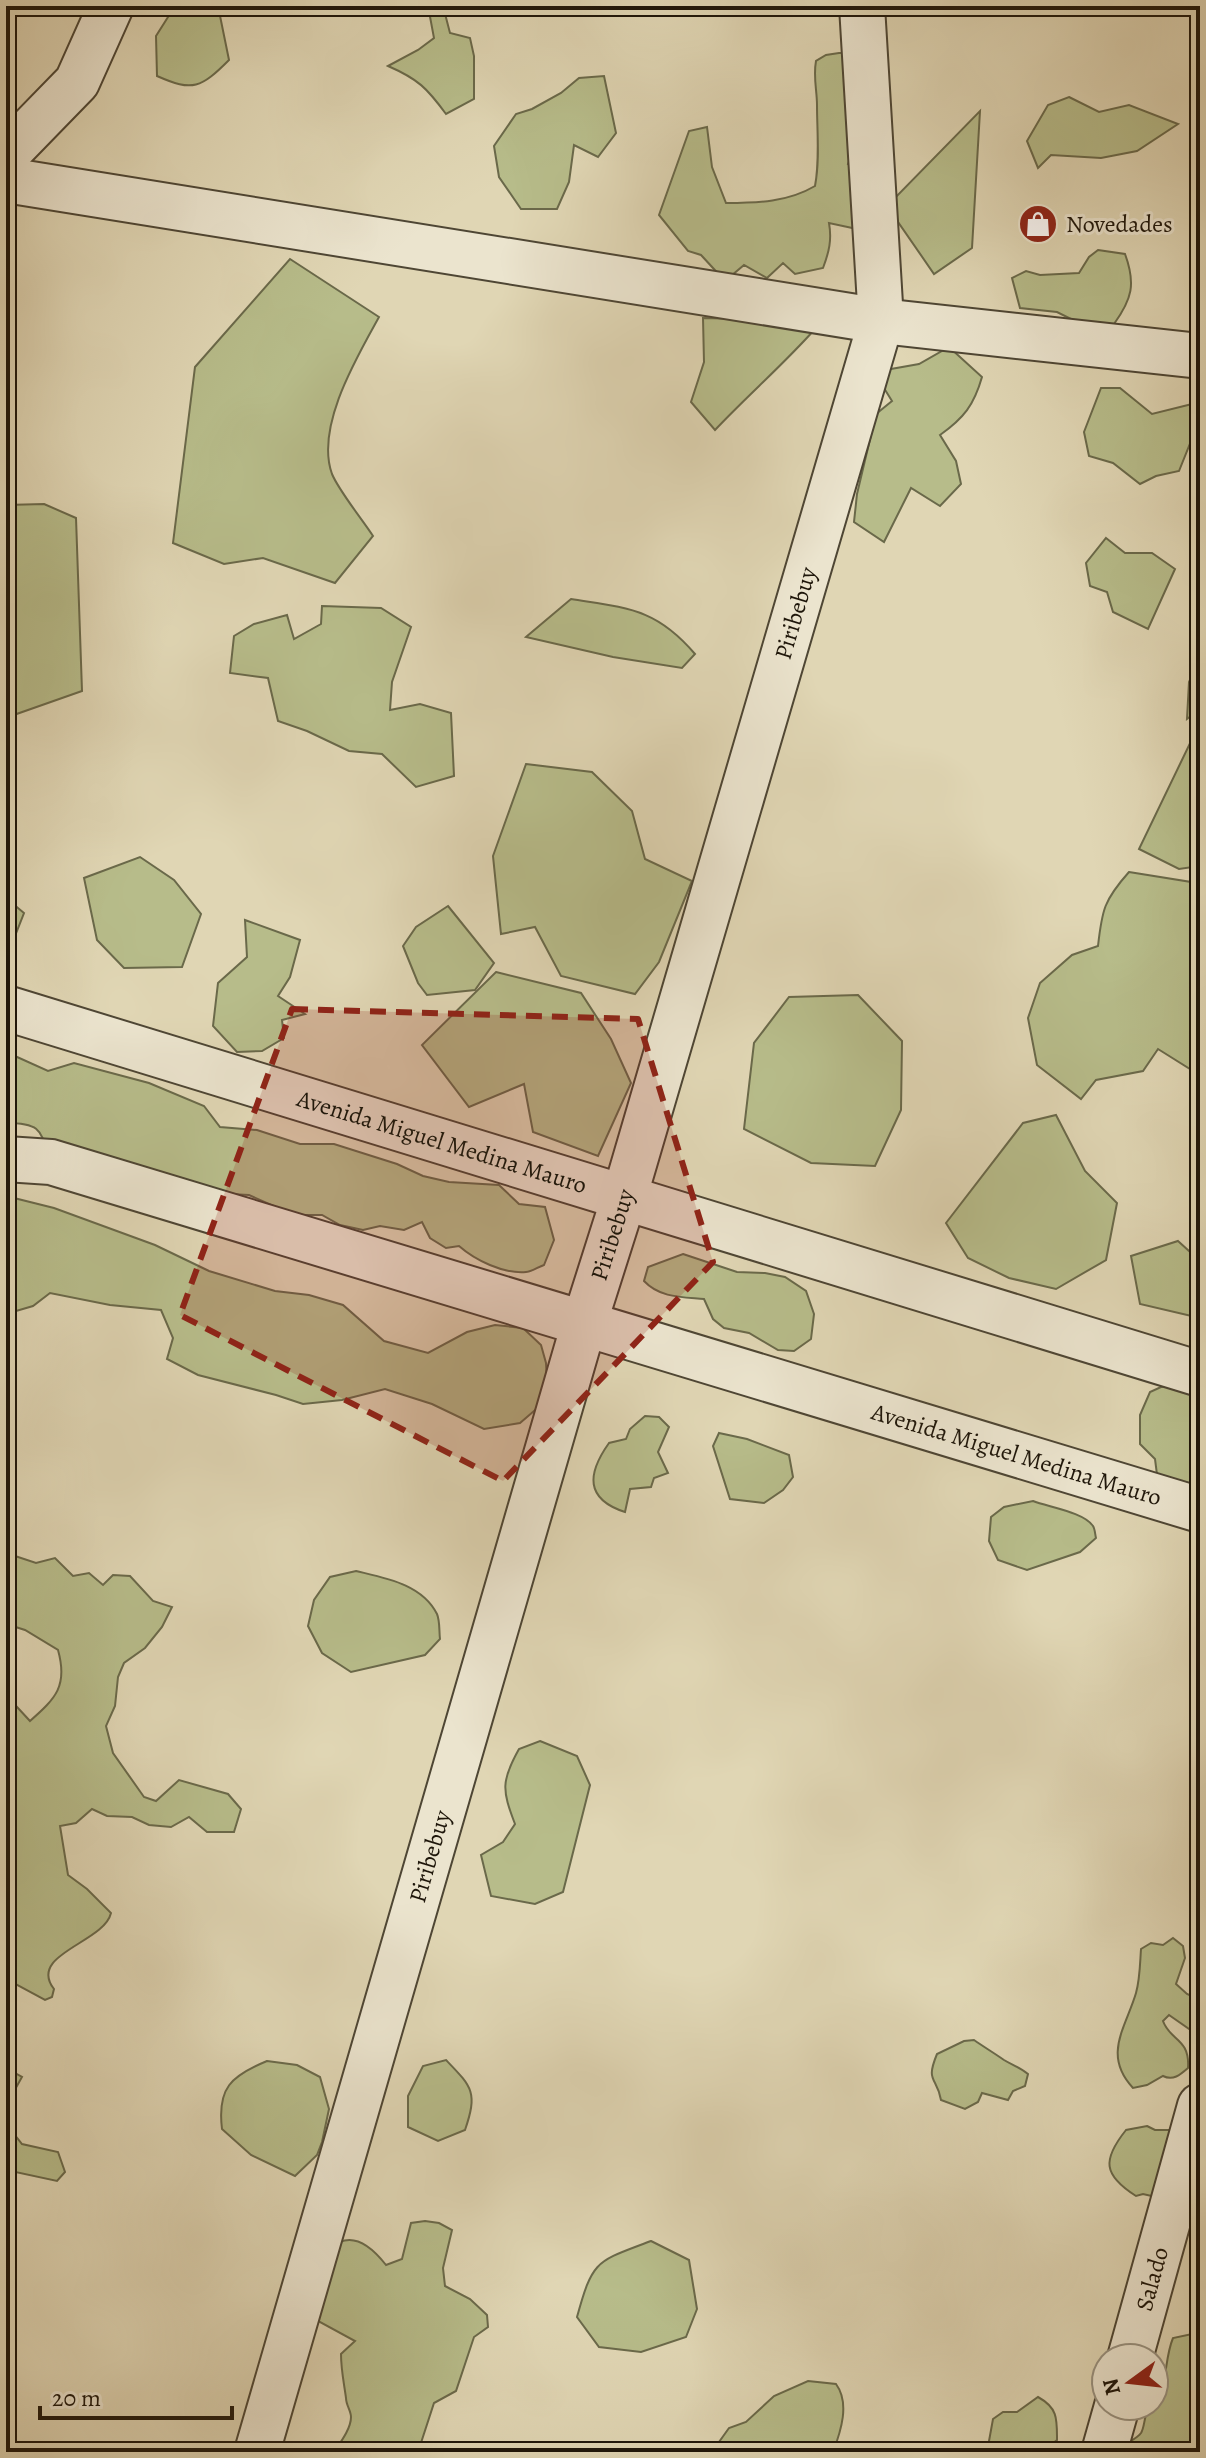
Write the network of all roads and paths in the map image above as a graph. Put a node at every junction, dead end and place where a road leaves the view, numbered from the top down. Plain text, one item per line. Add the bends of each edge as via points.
1 (111, 6) edge
2 (862, 6) edge
3 (6, 155) edge
4 (6, 180) edge
5 (881, 321) junction
6 (1200, 356) edge
7 (6, 1008) edge
8 (6, 1159) edge
9 (624, 1198) junction
10 (584, 1324) junction
11 (1200, 1374) edge
12 (1200, 1510) edge
13 (1200, 2106) edge
14 (1134, 2342) edge
15 (1112, 2422) edge
16 (257, 2452) edge
17 (1104, 2452) edge

1 - 3 street via 77,82
2 - 5 street, Piribebuy
4 - 5 street
5 - 6 street
5 - 9 street, Piribebuy
7 - 9 street, Avenida Miguel Medina Mauro
8 - 10 street, Avenida Miguel Medina Mauro via 51,1162
9 - 10 street, Piribebuy
9 - 11 street, Avenida Miguel Medina Mauro
10 - 12 street, Avenida Miguel Medina Mauro
10 - 16 street, Piribebuy
13 - 14 street, Salado
15 - 17 street

